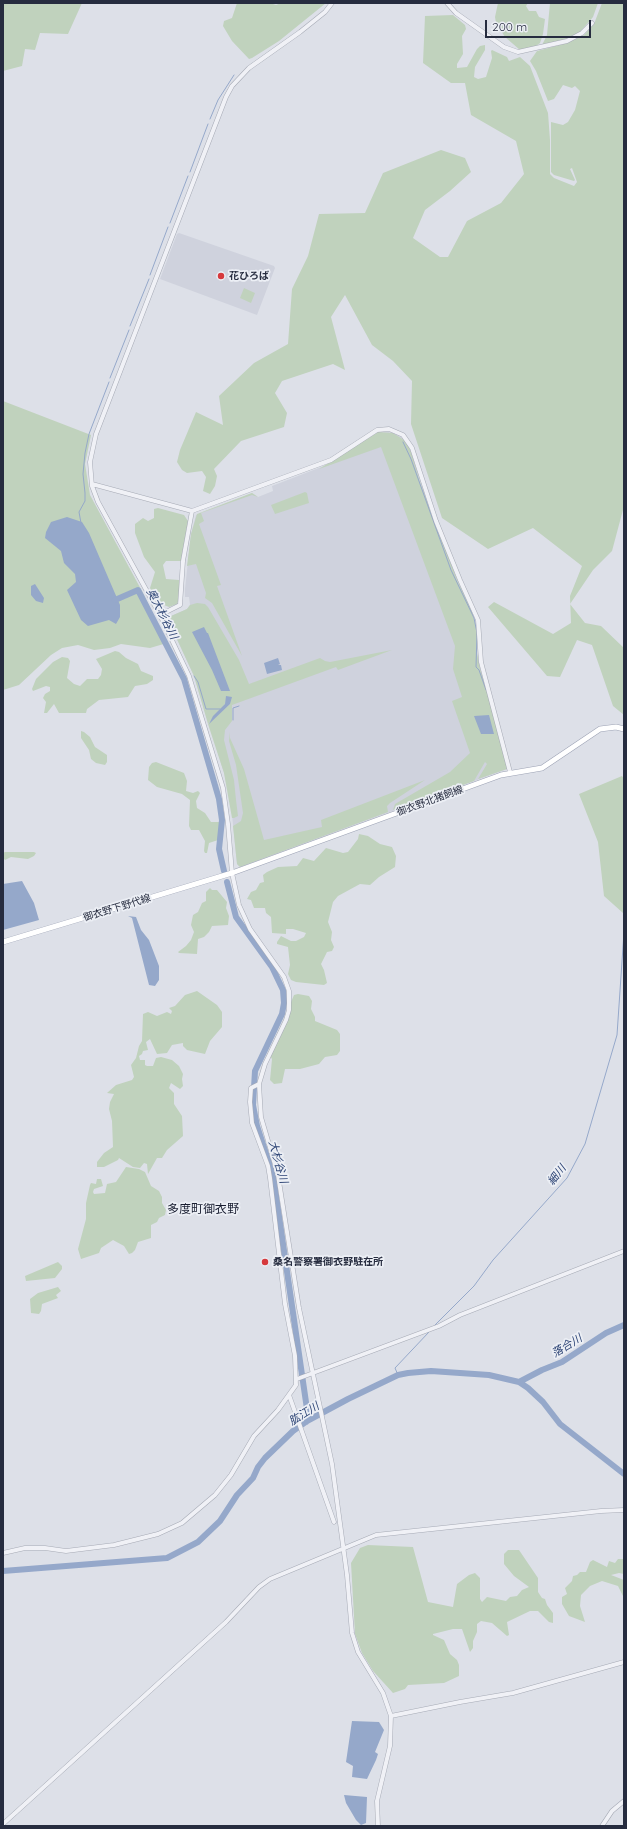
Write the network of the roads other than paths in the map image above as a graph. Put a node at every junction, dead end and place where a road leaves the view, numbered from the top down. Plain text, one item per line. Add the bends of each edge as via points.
1 (332, 3) edge
2 (447, 3) edge
3 (592, 23) dead end
4 (92, 484) junction
5 (192, 511) junction
6 (160, 615) junction
7 (624, 729) edge
8 (510, 772) junction
9 (232, 873) junction
10 (3, 942) edge
11 (258, 1085) junction
12 (624, 1251) edge
13 (312, 1373) junction
14 (298, 1379) junction
15 (290, 1396) junction
16 (624, 1510) edge
17 (334, 1522) dead end
18 (343, 1548) junction
19 (3, 1553) edge
20 (624, 1662) edge
21 (391, 1716) junction
22 (624, 1801) edge
23 (3, 1824) edge
24 (378, 1826) edge
25 (602, 1826) edge

1 - 4 street via 300,32 249,68 232,86 226,97 96,434 90,462
2 - 3 street via 456,13 504,47 518,52 567,41 582,33
4 - 5 street
4 - 6 street via 98,502
5 - 6 street via 183,561 180,605
5 - 8 street via 331,460 377,430 389,429 403,435 412,448 436,521 478,620 481,662
6 - 9 street via 189,676 218,768 226,802
7 - 8 main road, 御衣野北猪飼線 via 600,729 547,766
8 - 9 main road, 御衣野北猪飼線
9 - 10 main road, 御衣野下野代線
9 - 11 street via 239,905 250,929 280,970 289,991 286,1020 264,1064
11 - 13 street via 261,1117 278,1175 293,1276
11 - 14 street via 252,1086 250,1091 252,1123 268,1166 283,1293
12 - 13 street via 465,1313 439,1326
13 - 14 street
13 - 18 street via 335,1480
14 - 15 street
15 - 17 street
15 - 19 street via 254,1436 231,1475 215,1495 182,1523 134,1540 88,1549 66,1551 36,1547
16 - 18 street via 376,1535
18 - 21 street via 354,1640 362,1659 383,1693
18 - 23 street via 270,1579 259,1587 235,1614
20 - 21 street via 512,1693
21 - 24 street via 390,1746 377,1801
22 - 25 street via 612,1811

